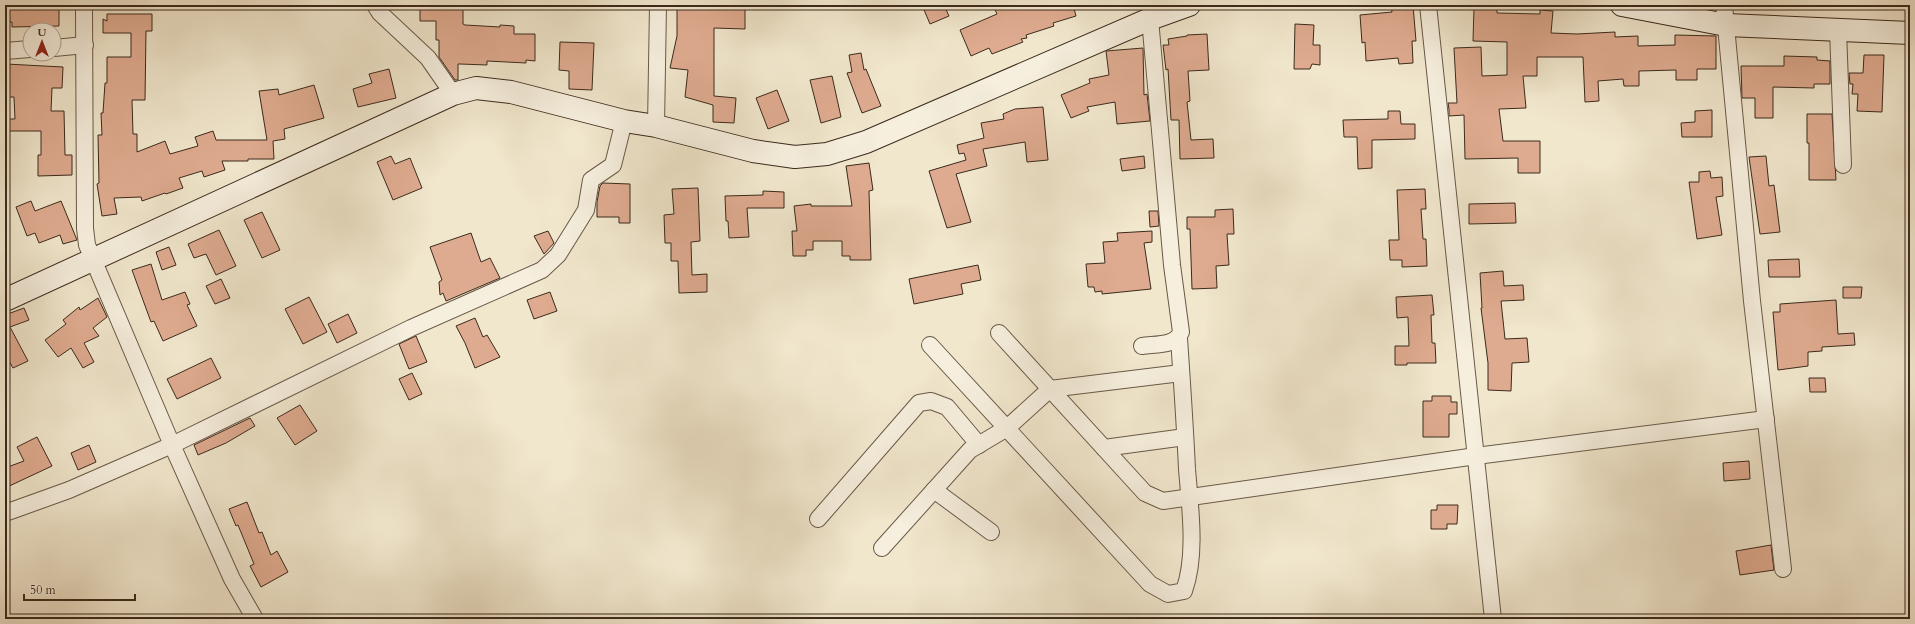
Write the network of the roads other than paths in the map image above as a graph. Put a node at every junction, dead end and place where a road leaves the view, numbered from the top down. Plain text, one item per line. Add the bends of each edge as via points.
1 (84, 5) edge
2 (375, 5) edge
3 (658, 5) edge
4 (1189, 5) edge
5 (1428, 5) edge
6 (1622, 5) edge
7 (1725, 15) edge
8 (1150, 19) junction
9 (1838, 30) junction
10 (1910, 33) edge
11 (85, 46) junction
12 (62, 47) edge
13 (22, 50) edge
14 (5, 51) edge
15 (453, 94) junction
16 (624, 121) junction
17 (656, 126) junction
18 (1843, 165) dead end
19 (93, 260) junction
20 (5, 300) edge
21 (999, 333) dead end
22 (1179, 338) junction
23 (930, 345) dead end
24 (1142, 346) dead end
25 (1181, 373) junction
26 (1050, 389) junction
27 (1766, 419) junction
28 (1007, 428) junction
29 (1185, 437) junction
30 (172, 444) junction
31 (978, 445) junction
32 (1104, 448) junction
33 (1476, 456) junction
34 (934, 490) junction
35 (1189, 496) junction
36 (5, 512) edge
37 (818, 519) dead end
38 (991, 532) dead end
39 (882, 548) dead end
40 (1783, 569) dead end
41 (255, 619) edge
42 (1493, 619) edge

1 - 11 street
2 - 15 street via 380,13 428,58
3 - 17 street
4 - 8 street
5 - 33 street
6 - 7 street
7 - 9 street
7 - 27 street via 1752,301
8 - 17 street via 866,142 827,154 795,157 753,151
8 - 22 street via 1181,332
9 - 10 street
9 - 18 street
11 - 12 street
11 - 19 street via 85,228 87,245
13 - 14 street
15 - 16 street via 476,88 511,92
15 - 19 street
16 - 17 street
16 - 30 street via 613,165 591,180 586,210 558,255 542,270 411,328
19 - 20 street
19 - 30 street
21 - 26 street
22 - 24 street via 1174,342
22 - 25 street
23 - 28 street
25 - 26 street
25 - 29 street
26 - 28 street
26 - 32 street
27 - 33 street
27 - 40 street
28 - 31 street
28 - 35 street via 1150,584 1168,594 1184,591 1189,576
29 - 32 street
29 - 35 street
30 - 36 street via 69,490
30 - 41 street via 232,579
31 - 34 street via 970,450
31 - 37 street via 947,407 931,400 919,403
32 - 35 street via 1145,493 1162,501
33 - 35 street
33 - 42 street
34 - 38 street
34 - 39 street

